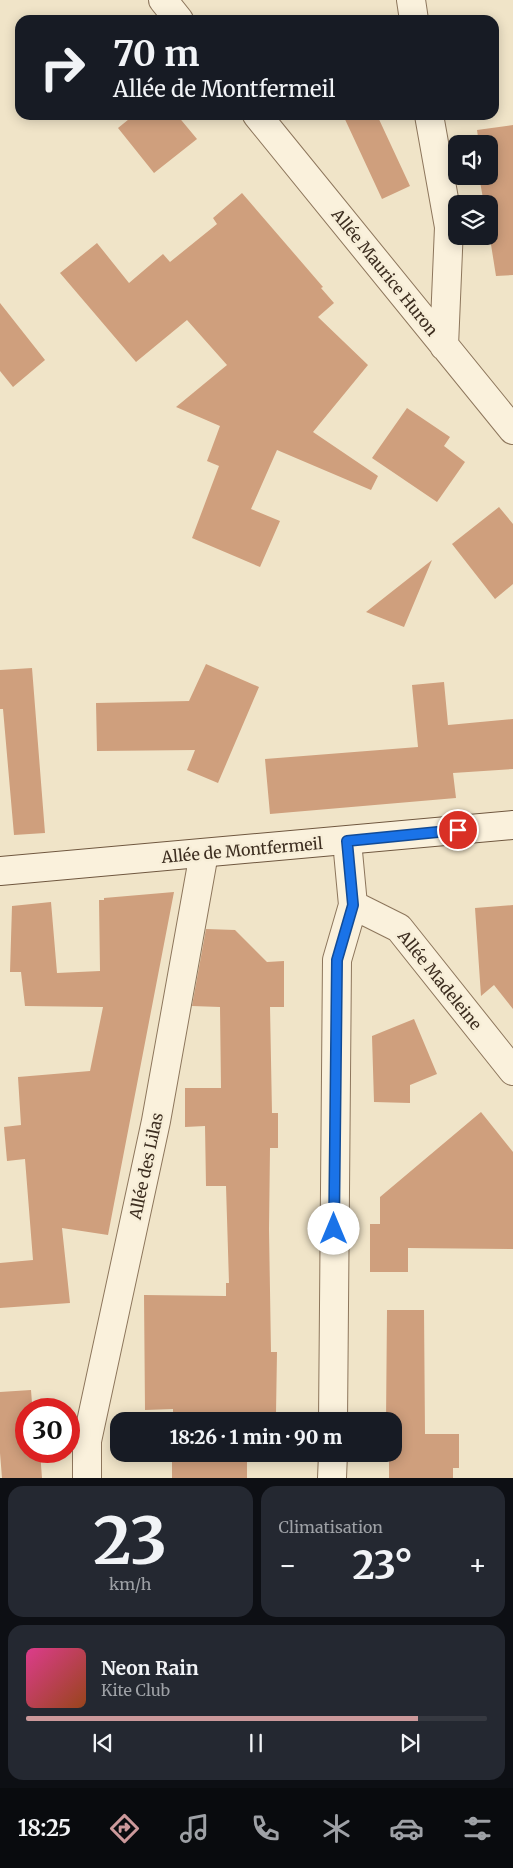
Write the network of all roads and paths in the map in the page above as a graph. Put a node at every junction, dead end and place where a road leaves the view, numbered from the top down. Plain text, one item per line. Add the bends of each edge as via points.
1 (163, 0) edge
2 (411, 0) edge
3 (175, 15) edge
4 (413, 15) edge
5 (261, 120) edge
6 (430, 120) edge
7 (444, 346) junction
8 (513, 430) edge
9 (513, 825) edge
10 (347, 841) junction
11 (204, 853) junction
12 (0, 871) edge
13 (353, 905) junction
14 (513, 1071) edge
15 (333, 1412) edge
16 (333, 1462) edge
17 (87, 1478) edge
18 (332, 1478) edge

1 - 3 street
2 - 4 street
5 - 7 street, Allée Maurice Huron
6 - 7 street via 449,227
7 - 8 street, Allée Maurice Huron
9 - 10 street, Allée de Montfermeil
10 - 11 street, Allée de Montfermeil
10 - 13 street
11 - 12 street, Allée de Montfermeil
11 - 17 street, Allée des Lilas via 156,1121 87,1441
13 - 14 street, Allée Madeleine via 399,928
13 - 15 street via 337,960
16 - 18 street

